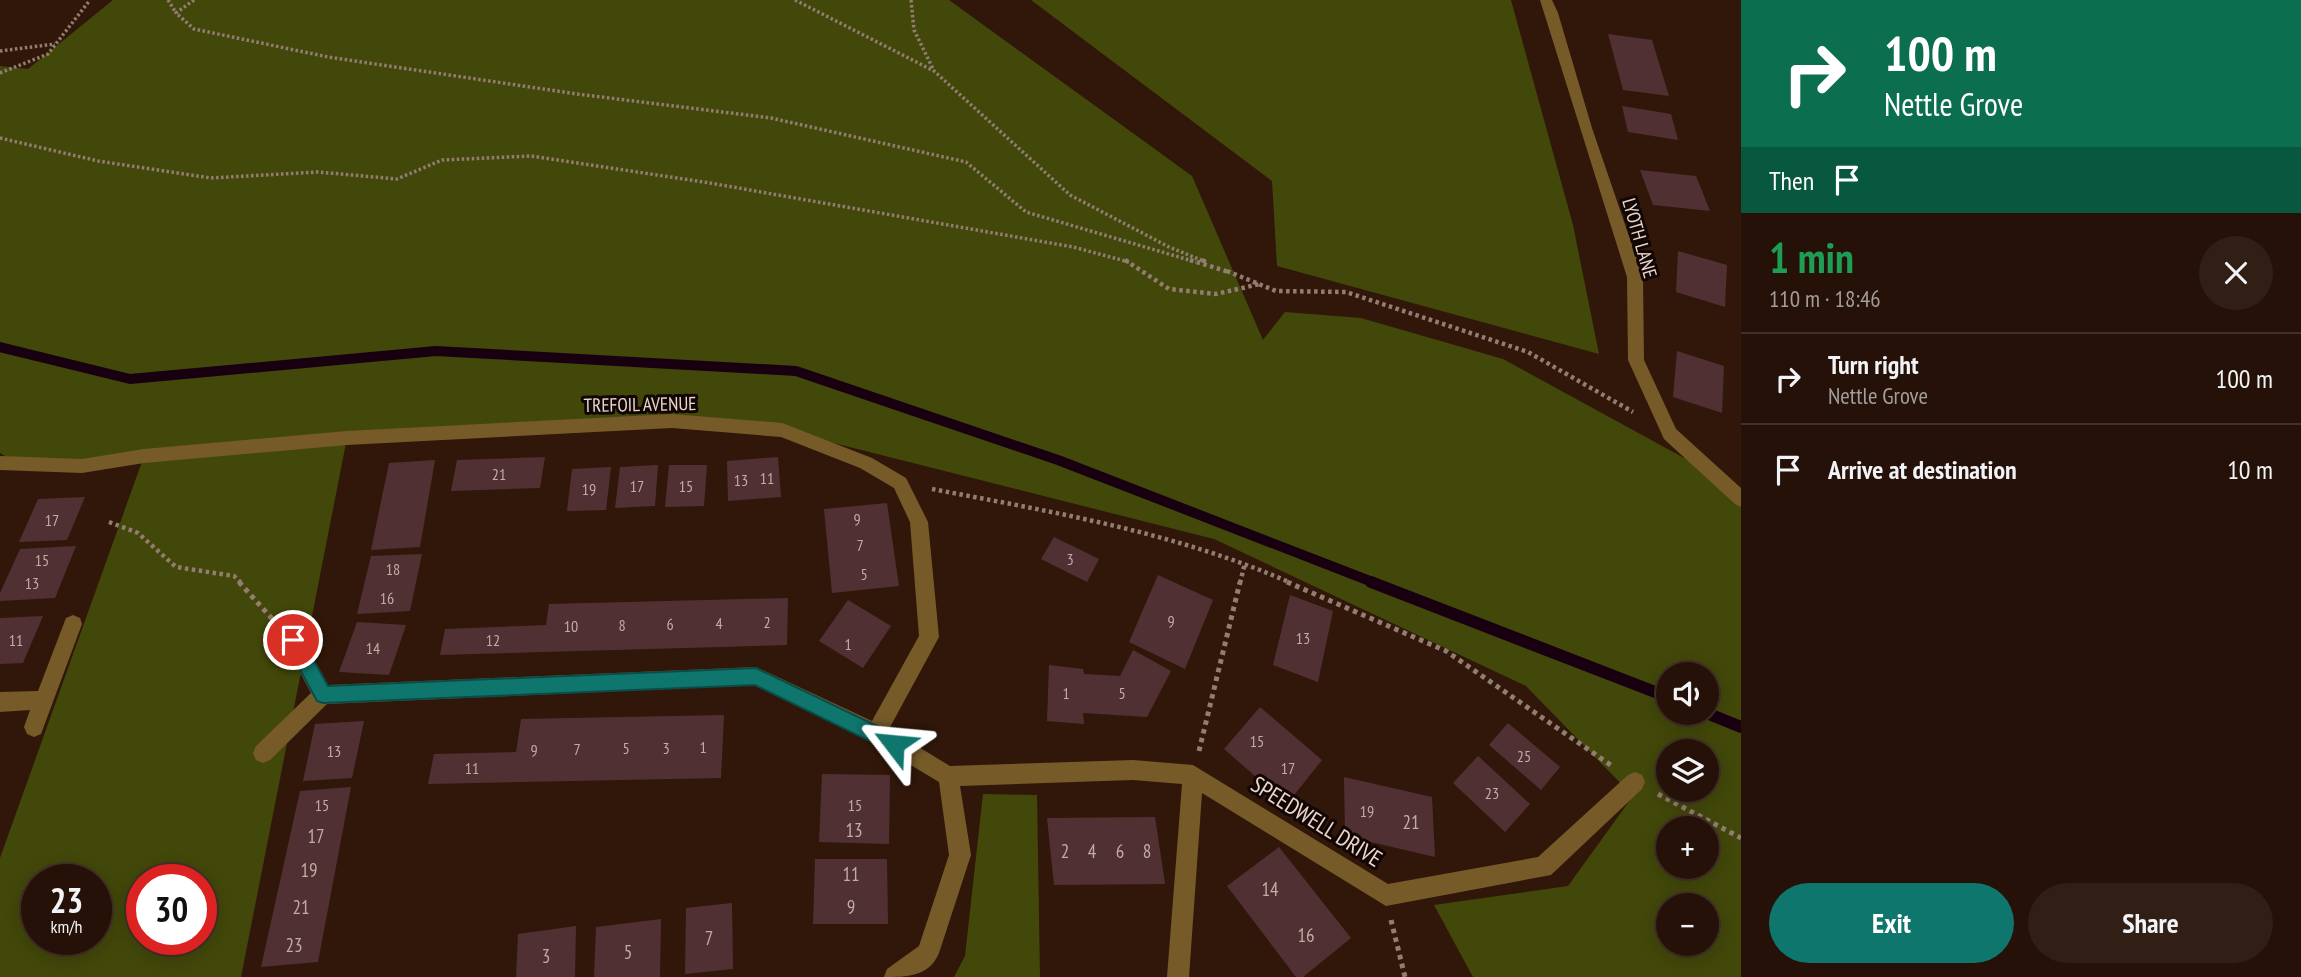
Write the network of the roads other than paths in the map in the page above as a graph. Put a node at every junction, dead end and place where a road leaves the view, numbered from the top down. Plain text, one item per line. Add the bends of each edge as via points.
1 (1546, 0) edge
2 (0, 463) edge
3 (1741, 499) edge
4 (73, 624) dead end
5 (293, 640) road end
6 (323, 695) junction
7 (42, 700) junction
8 (0, 702) edge
9 (34, 727) dead end
10 (876, 733) junction
11 (263, 753) dead end
12 (1193, 775) junction
13 (948, 776) junction
14 (1635, 782) road end
15 (895, 977) edge
16 (1178, 977) edge

1 - 3 street, LYOTH LANE via 1635,277 1636,360 1670,433
2 - 10 street, TREFOIL AVENUE via 82,466 347,438 673,421 782,430 866,463 900,483 919,522 929,637
4 - 7 street
5 - 6 street
6 - 10 street via 756,676
6 - 11 street
7 - 8 street
7 - 9 street
10 - 13 street
12 - 13 street, SPEEDWELL DRIVE via 1133,770
12 - 14 street, SPEEDWELL DRIVE via 1386,895 1543,867
12 - 16 street
13 - 15 street via 960,855 929,953

